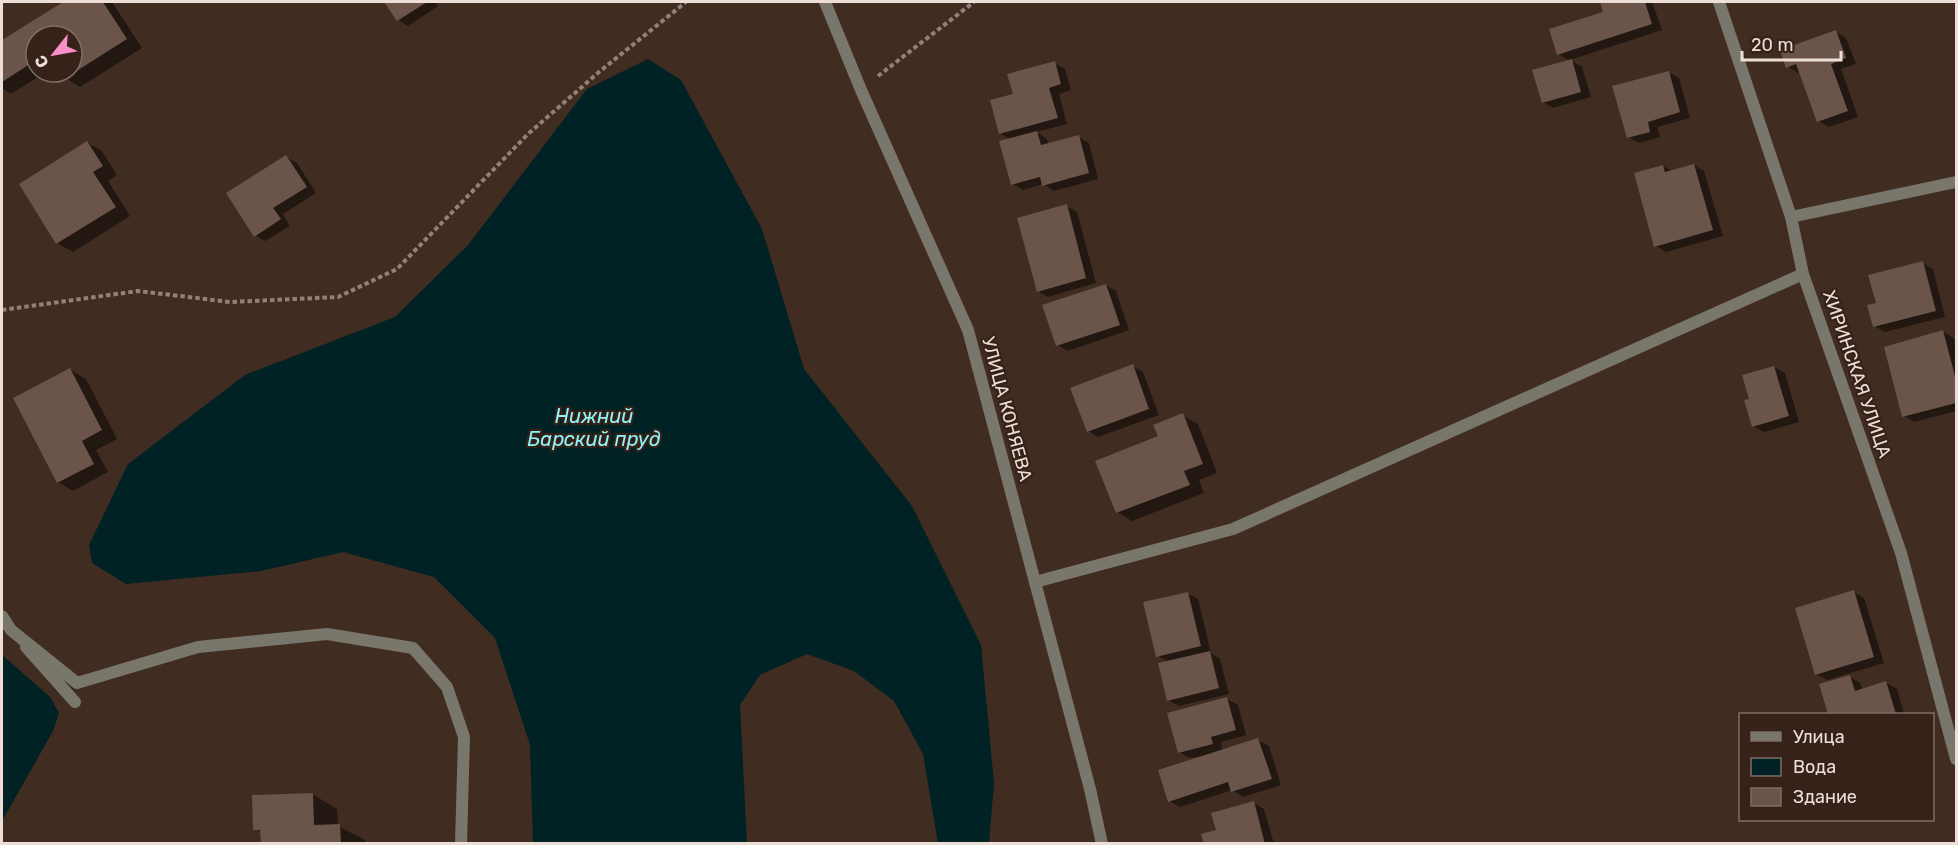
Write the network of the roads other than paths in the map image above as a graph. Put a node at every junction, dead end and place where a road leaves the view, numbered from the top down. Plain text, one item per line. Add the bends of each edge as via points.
1 (825, 2) edge
2 (1719, 2) edge
3 (1956, 182) edge
4 (1791, 218) junction
5 (1803, 274) junction
6 (1035, 582) junction
7 (2, 616) edge
8 (11, 630) junction
9 (75, 702) dead end
10 (1956, 759) edge
11 (461, 843) edge
12 (1102, 843) edge

1 - 6 street, УЛИЦА КОНЯЕВА via 968,330
2 - 4 street, ХИРИНСКАЯ УЛИЦА
3 - 4 street
4 - 5 street, ХИРИНСКАЯ УЛИЦА
5 - 6 street via 1233,530
5 - 10 street, ХИРИНСКАЯ УЛИЦА via 1900,553
6 - 12 street, УЛИЦА КОНЯЕВА
7 - 8 street
8 - 9 street
8 - 11 street via 77,682 198,647 268,639 327,634 414,648 447,687 464,737

